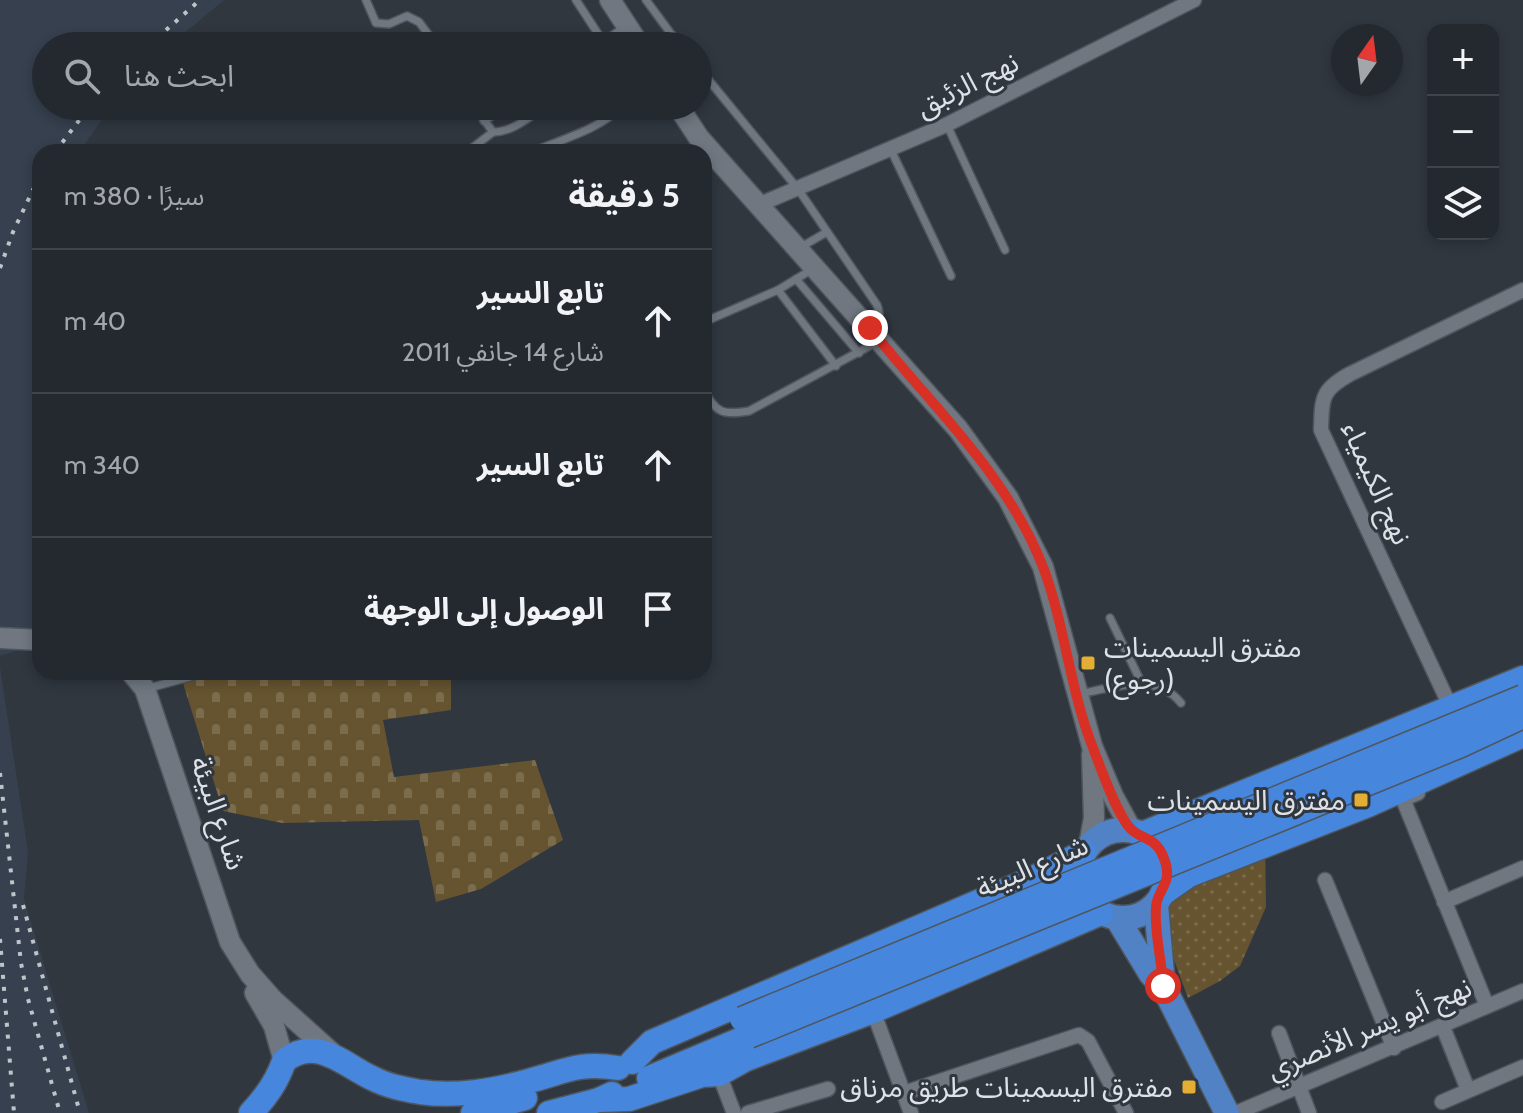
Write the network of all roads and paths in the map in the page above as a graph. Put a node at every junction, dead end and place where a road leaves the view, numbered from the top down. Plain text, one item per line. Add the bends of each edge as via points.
1 (366, 0) edge
2 (576, 0) edge
3 (610, 0) edge
4 (646, 0) edge
5 (1194, 0) edge
6 (620, 30) junction
7 (426, 32) edge
8 (594, 32) edge
9 (618, 32) edge
10 (622, 32) edge
11 (670, 32) edge
12 (712, 84) edge
13 (525, 120) edge
14 (603, 120) edge
15 (687, 120) edge
16 (484, 121) edge
17 (946, 125) junction
18 (493, 132) junction
19 (477, 144) edge
20 (550, 144) edge
21 (704, 144) edge
22 (890, 148) junction
23 (712, 153) edge
24 (798, 189) junction
25 (758, 205) junction
26 (827, 232) junction
27 (797, 250) junction
28 (1005, 250) dead end
29 (804, 274) junction
30 (951, 276) dead end
31 (778, 290) junction
32 (1523, 290) edge
33 (712, 319) edge
34 (875, 335) junction
35 (859, 353) junction
36 (836, 366) junction
37 (712, 400) edge
38 (1110, 618) dead end
39 (0, 638) edge
40 (32, 640) edge
41 (1523, 678) edge
42 (138, 680) edge
43 (178, 680) edge
44 (1142, 684) junction
45 (145, 689) junction
46 (1078, 695) junction
47 (1523, 697) edge
48 (1181, 703) dead end
49 (1451, 708) junction
50 (1523, 716) edge
51 (1523, 735) edge
52 (1523, 745) edge
53 (1092, 746) junction
54 (1137, 832) junction
55 (1086, 848) junction
56 (1523, 868) edge
57 (1325, 880) dead end
58 (1159, 899) junction
59 (1444, 902) junction
60 (1109, 915) junction
61 (250, 974) junction
62 (1163, 986) junction
63 (1523, 991) edge
64 (1487, 1006) junction
65 (873, 1011) junction
66 (745, 1027) junction
67 (1443, 1027) junction
68 (1279, 1033) dead end
69 (1394, 1048) junction
70 (332, 1053) junction
71 (284, 1061) junction
72 (625, 1065) junction
73 (1523, 1067) edge
74 (719, 1074) junction
75 (1297, 1087) junction
76 (828, 1089) dead end
77 (1468, 1090) junction
78 (904, 1093) junction
79 (599, 1100) junction
80 (1442, 1102) dead end
81 (476, 1112) edge
82 (560, 1112) edge
83 (251, 1113) edge
84 (734, 1113) edge
85 (748, 1113) edge
86 (911, 1113) edge
87 (1126, 1113) edge
88 (1227, 1113) edge
89 (1236, 1113) edge
90 (1309, 1113) edge

1 - 7 lane via 376,23 407,16
2 - 8 lane
3 - 6 main road
4 - 11 lane
5 - 17 street, نهج الزئبق
6 - 9 lane
6 - 10 main road
12 - 24 lane
13 - 18 lane
14 - 20 lane
15 - 21 main road
16 - 18 lane
17 - 22 street, نهج الزئبق
17 - 28 lane
18 - 19 lane
22 - 24 street, نهج الزئبق
22 - 30 lane
23 - 25 main road
24 - 25 street, نهج الزئبق
24 - 26 lane
25 - 27 main road
26 - 27 lane
26 - 34 lane via 880,312
27 - 29 main road
29 - 31 lane
29 - 34 main road
29 - 35 lane
31 - 33 lane
31 - 36 lane
32 - 49 street, نهج الكيمياء via 1350,374 1330,385 1324,396 1321,430
34 - 35 lane
34 - 46 main road via 958,429 1008,498 1043,567
35 - 36 lane
36 - 37 lane via 749,411 729,414
38 - 44 lane
39 - 40 main road
41 - 49 highway
42 - 45 main road, شارع البيئة
43 - 45 lane
44 - 46 lane
44 - 48 lane via 1169,690
45 - 61 main road, شارع البيئة via 230,942
46 - 53 main road
47 - 66 highway, شارع البيئة, bridge via 1124,860
49 - 54 highway
50 - 66 highway, bridge
51 - 58 highway via 1368,805 1189,875
52 - 59 street via 1403,799
53 - 54 main road via 1113,796
53 - 55 main road via 1094,818
54 - 55 main road via 1109,832
54 - 58 main road via 1162,853 1167,880
55 - 60 main road via 1079,865 1082,892
55 - 72 highway via 1034,878 652,1042
56 - 59 street
57 - 69 street
58 - 60 main road via 1131,917
58 - 62 main road
59 - 64 street
60 - 62 main road
60 - 65 highway
61 - 70 main road
61 - 71 main road
62 - 88 main road
63 - 64 street, نهج أبو يسر الأنصري
64 - 67 street, نهج أبو يسر الأنصري
65 - 74 highway
65 - 78 street
66 - 72 highway
66 - 79 highway, شارع البيئة
67 - 69 street, نهج أبو يسر الأنصري
67 - 77 street
68 - 75 street
69 - 75 street, نهج أبو يسر الأنصري
70 - 71 highway via 302,1051
70 - 72 highway via 396,1088 465,1095 582,1065
71 - 83 highway via 268,1095
72 - 81 highway
73 - 77 street
74 - 79 highway via 629,1099
74 - 84 street
75 - 89 street, نهج أبو يسر الأنصري
75 - 90 street
76 - 85 street
77 - 80 street
78 - 86 street
78 - 87 street via 1079,1035 1088,1041
79 - 82 highway, شارع البيئة

